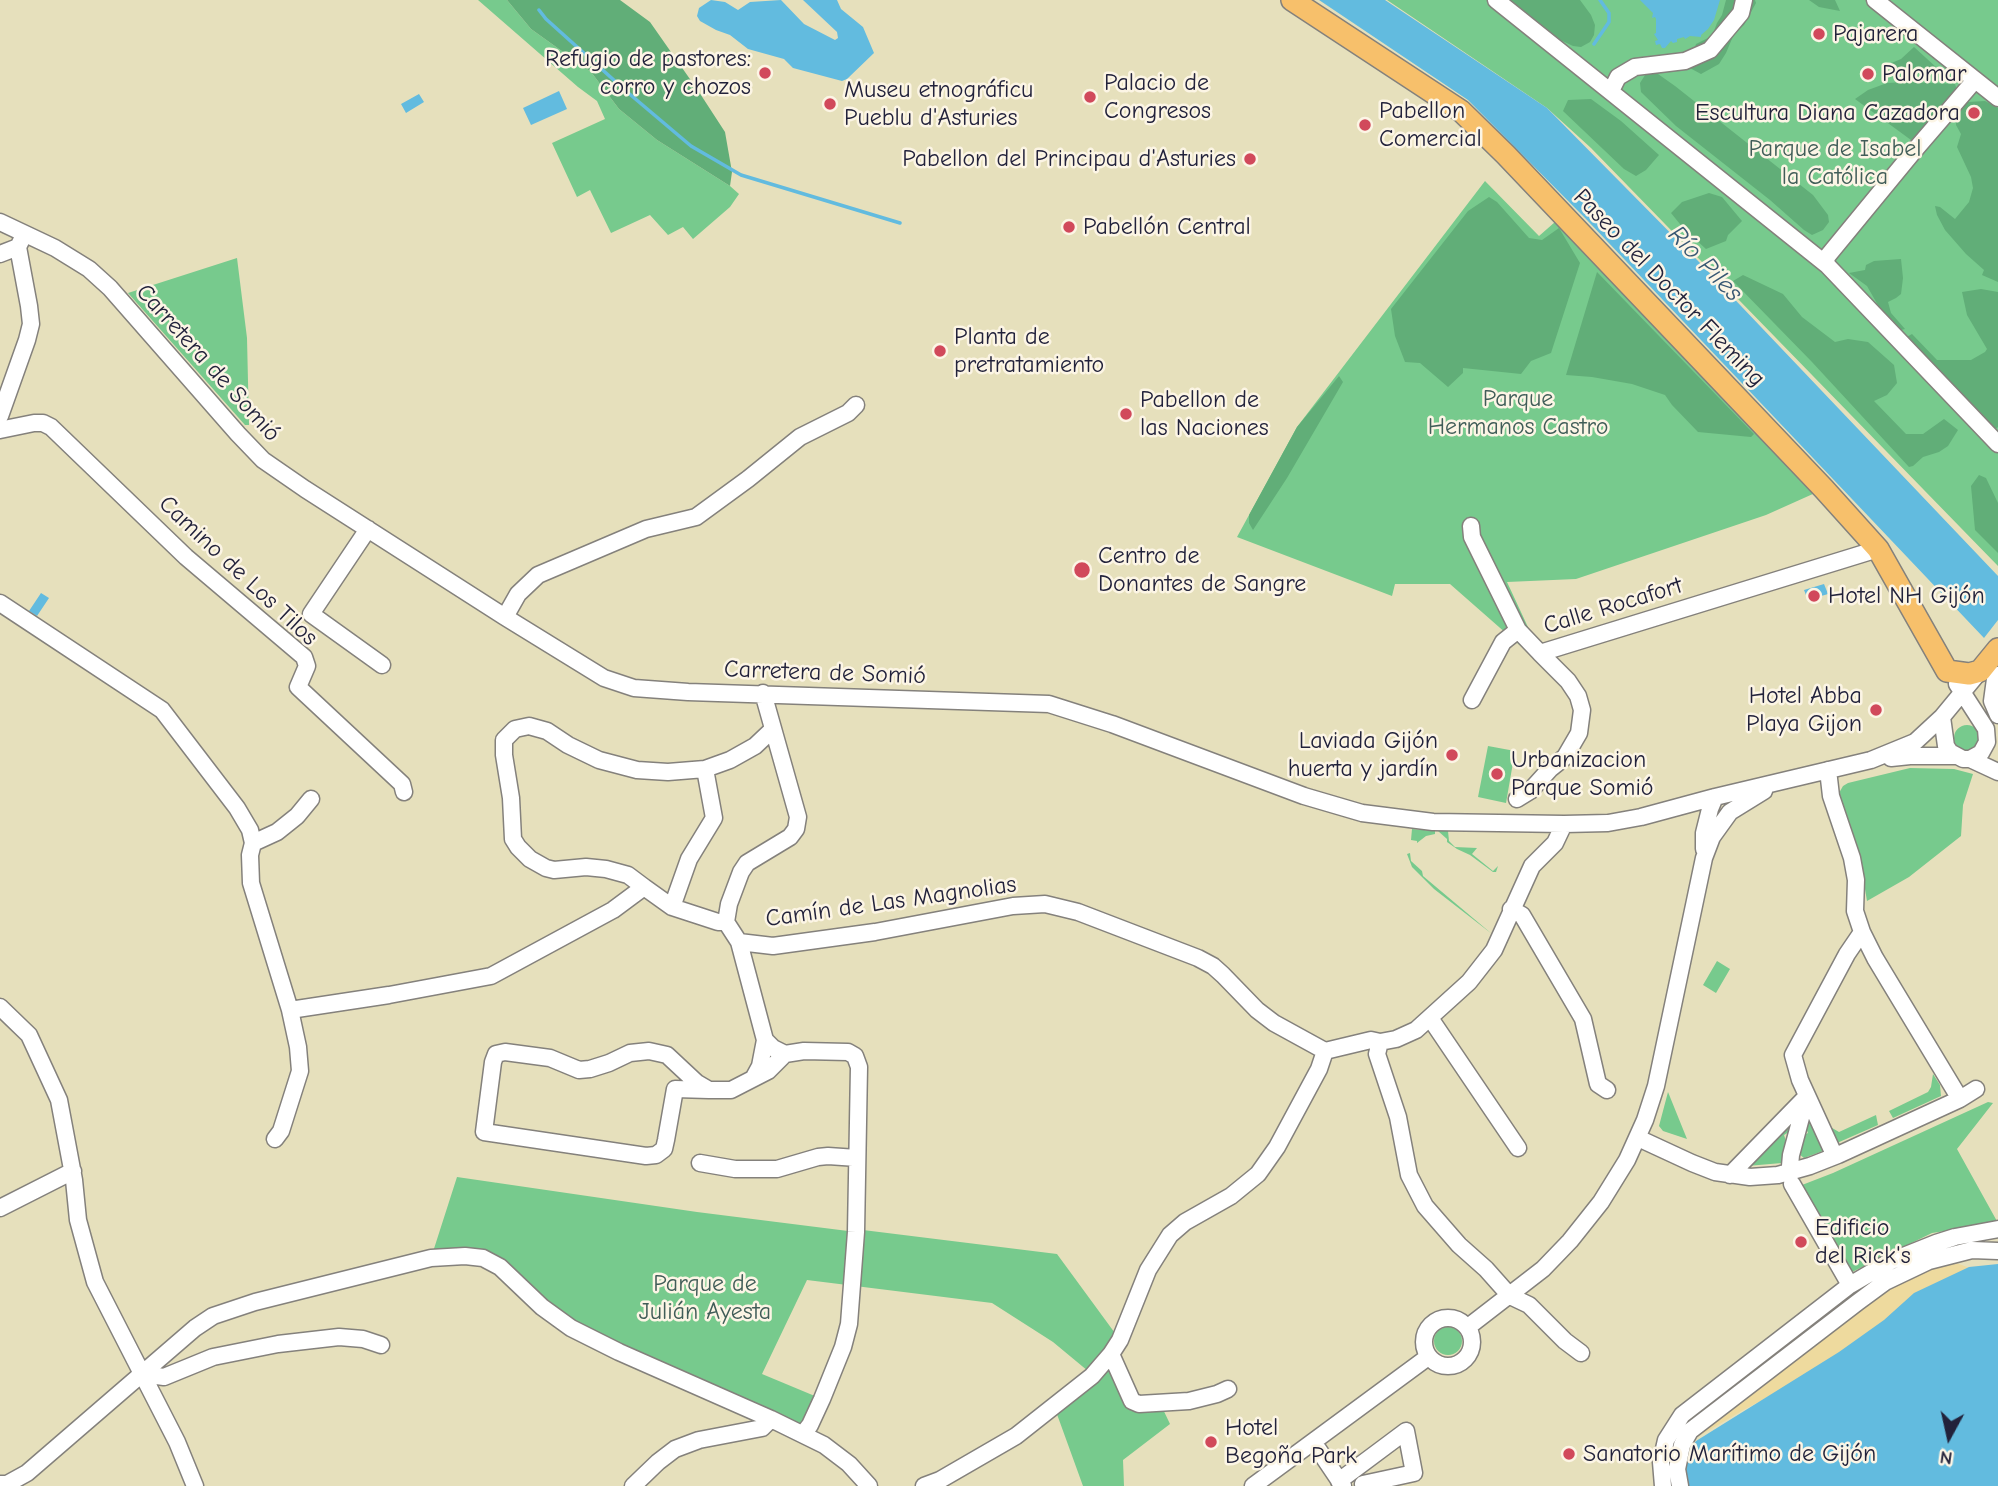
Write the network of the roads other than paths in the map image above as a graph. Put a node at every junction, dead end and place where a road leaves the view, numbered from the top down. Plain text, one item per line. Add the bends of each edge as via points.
1 (1292, 0) edge
2 (1496, 0) edge
3 (1744, 0) edge
4 (1875, 0) edge
5 (1975, 80) junction
6 (1611, 92) junction
7 (1998, 98) edge
8 (0, 222) edge
9 (21, 241) junction
10 (0, 254) edge
11 (1827, 265) junction
12 (856, 405) dead end
13 (0, 416) edge
14 (0, 430) edge
15 (1998, 444) edge
16 (1471, 526) dead end
17 (368, 529) junction
18 (1878, 549) junction
19 (0, 603) edge
20 (505, 617) junction
21 (1518, 630) junction
22 (1998, 649) edge
23 (1539, 653) junction
24 (382, 665) dead end
25 (1947, 671) junction
26 (1989, 673) edge
27 (763, 693) junction
28 (1962, 693) junction
29 (1472, 700) dead end
30 (1946, 712) junction
31 (1998, 715) edge
32 (773, 729) junction
33 (1985, 730) junction
34 (1963, 757) junction
35 (1998, 758) edge
36 (1871, 760) junction
37 (705, 769) junction
38 (1828, 770) junction
39 (1998, 772) edge
40 (1785, 781) junction
41 (404, 792) dead end
42 (1716, 797) junction
43 (311, 799) dead end
44 (1517, 799) dead end
45 (1665, 811) junction
46 (1564, 824) junction
47 (1708, 835) junction
48 (253, 842) junction
49 (644, 887) junction
50 (672, 907) junction
51 (1511, 909) junction
52 (726, 922) junction
53 (1862, 932) junction
54 (739, 942) junction
55 (0, 1007) edge
56 (290, 1010) junction
57 (1430, 1018) junction
58 (765, 1040) junction
59 (1380, 1042) junction
60 (1325, 1051) junction
61 (785, 1054) junction
62 (677, 1065) junction
63 (754, 1077) junction
64 (675, 1089) junction
65 (1976, 1089) dead end
66 (709, 1090) junction
67 (1607, 1090) dead end
68 (1807, 1096) junction
69 (1960, 1099) junction
70 (1637, 1138) junction
71 (275, 1139) dead end
72 (1518, 1148) dead end
73 (1832, 1150) dead end
74 (857, 1158) junction
75 (700, 1163) dead end
76 (1790, 1166) dead end
77 (73, 1171) junction
78 (1730, 1175) junction
79 (1792, 1184) dead end
80 (0, 1208) edge
81 (1998, 1229) edge
82 (1998, 1251) edge
83 (1850, 1285) junction
84 (1510, 1296) junction
85 (1468, 1327) junction
86 (381, 1345) dead end
87 (1581, 1353) dead end
88 (1111, 1354) junction
89 (1428, 1357) junction
90 (142, 1374) junction
91 (1228, 1389) dead end
92 (771, 1419) junction
93 (803, 1434) junction
94 (1318, 1449) dead end
95 (1359, 1466) junction
96 (1341, 1483) edge
97 (5, 1485) edge
98 (1363, 1485) edge
99 (195, 1486) edge
100 (633, 1486) edge
101 (869, 1486) edge
102 (924, 1486) edge
103 (1253, 1486) edge
104 (1663, 1486) edge
105 (1680, 1486) edge

1 - 18 main road, Paseo del Doctor Fleming via 1461,111
2 - 6 street
3 - 6 street via 1741,13 1710,50 1685,61 1635,67 1618,77
4 - 5 street
5 - 7 street
5 - 11 street via 1826,258
6 - 11 street
8 - 9 street, Carretera de Somió
9 - 10 street
9 - 13 street via 31,324
9 - 17 street, Carretera de Somió via 55,248 89,269 263,460
11 - 15 street
12 - 20 street via 800,437 696,517 646,529 538,575 518,594
14 - 41 street, Camino de Los Tilos via 34,423 51,427 186,558 304,657 307,666 298,687 402,784
16 - 21 street via 1472,537
17 - 20 street, Carretera de Somió
17 - 24 street via 311,614
18 - 23 street, Calle Rocafort
18 - 25 main road, Paseo del Doctor Fleming
19 - 48 street via 162,710 237,808
20 - 27 street, Carretera de Somió via 604,678 634,688
21 - 23 street
21 - 29 street via 1503,642
22 - 26 main road
23 - 44 street, Calle Rocafort via 1578,696 1582,710 1579,733 1565,757
25 - 26 main road
25 - 28 street
25 - 30 street
26 - 28 street
26 - 31 street via 1995,679 1992,701
26 - 33 street via 1977,684 1977,708
27 - 32 street
27 - 46 street, Carretera de Somió via 1049,704 1362,813 1433,822
28 - 30 street
28 - 33 street
30 - 34 street via 1945,739 1950,752
30 - 36 street via 1915,742
32 - 37 street via 755,746
32 - 52 street via 798,817 796,829 747,863
33 - 34 street via 1985,748 1976,757
33 - 35 street
34 - 36 street
34 - 39 street
36 - 38 street
37 - 49 street via 636,770 599,760 529,726 515,729 504,740 513,839 524,855 554,870 606,869 628,875
37 - 50 street via 713,818 689,859
38 - 40 street
38 - 53 street via 1831,796 1850,847 1855,911
40 - 42 street, Carretera de Somió
40 - 47 street via 1744,802
42 - 45 street, Carretera de Somió
42 - 47 street
43 - 48 street via 277,832
45 - 46 street, Carretera de Somió via 1608,823
45 - 47 street via 1691,814
46 - 51 street via 1555,843 1532,866
47 - 70 street via 1656,1086
48 - 56 street via 251,883
49 - 50 street
49 - 56 street via 613,910 491,976
50 - 52 street
51 - 57 street via 1494,950 1469,982
51 - 67 street via 1522,915 1583,1019 1598,1084
52 - 54 street, Camín de Las Magnolias
53 - 68 street via 1793,1055
53 - 69 street
54 - 58 street
54 - 60 street, Camín de Las Magnolias via 773,946 1045,904 1198,958 1213,966 1274,1023
55 - 77 street via 29,1035 54,1088
56 - 71 street via 300,1071
57 - 59 street via 1416,1030
57 - 72 street
58 - 61 street
58 - 63 street
59 - 60 street
59 - 84 street via 1377,1054 1398,1117 1409,1175 1424,1206
60 - 88 street via 1277,1147 1258,1174 1170,1235 1148,1270
61 - 63 street via 768,1071
61 - 74 street via 848,1052 855,1056 859,1067
62 - 64 street
62 - 64 street via 667,1055 649,1051 579,1070 550,1058 496,1054 484,1132 656,1155 664,1149
62 - 66 street
63 - 66 street via 731,1090
64 - 66 street
65 - 69 street
68 - 73 street
68 - 76 street
68 - 78 street
69 - 78 street via 1797,1171
70 - 78 street
70 - 84 street via 1601,1202 1570,1241
74 - 75 street via 828,1156 777,1169
74 - 93 street via 849,1324 822,1399
77 - 80 street
77 - 90 street via 78,1220 95,1282
79 - 83 street
81 - 83 street via 1936,1242
82 - 105 street via 1972,1250 1929,1261 1858,1301 1690,1431 1677,1469
83 - 104 street via 1682,1415 1666,1440 1661,1462
84 - 85 street
84 - 87 street via 1529,1305
85 - 89 street via 1471,1350 1457,1365 1437,1364
85 - 89 street via 1452,1317 1433,1321 1423,1338
86 - 90 street via 338,1337 213,1357 163,1377
88 - 91 street via 1132,1401 1139,1404 1189,1401
88 - 102 street via 1091,1376 1016,1436
89 - 103 street
90 - 92 street via 213,1316 431,1258 464,1256 483,1258 500,1267 571,1328
90 - 97 street via 27,1473
90 - 99 street
92 - 93 street
92 - 100 street via 762,1428 699,1440 675,1450
93 - 101 street via 849,1464
94 - 96 street
95 - 96 street
95 - 98 street
95 - 98 street via 1406,1431 1414,1473

